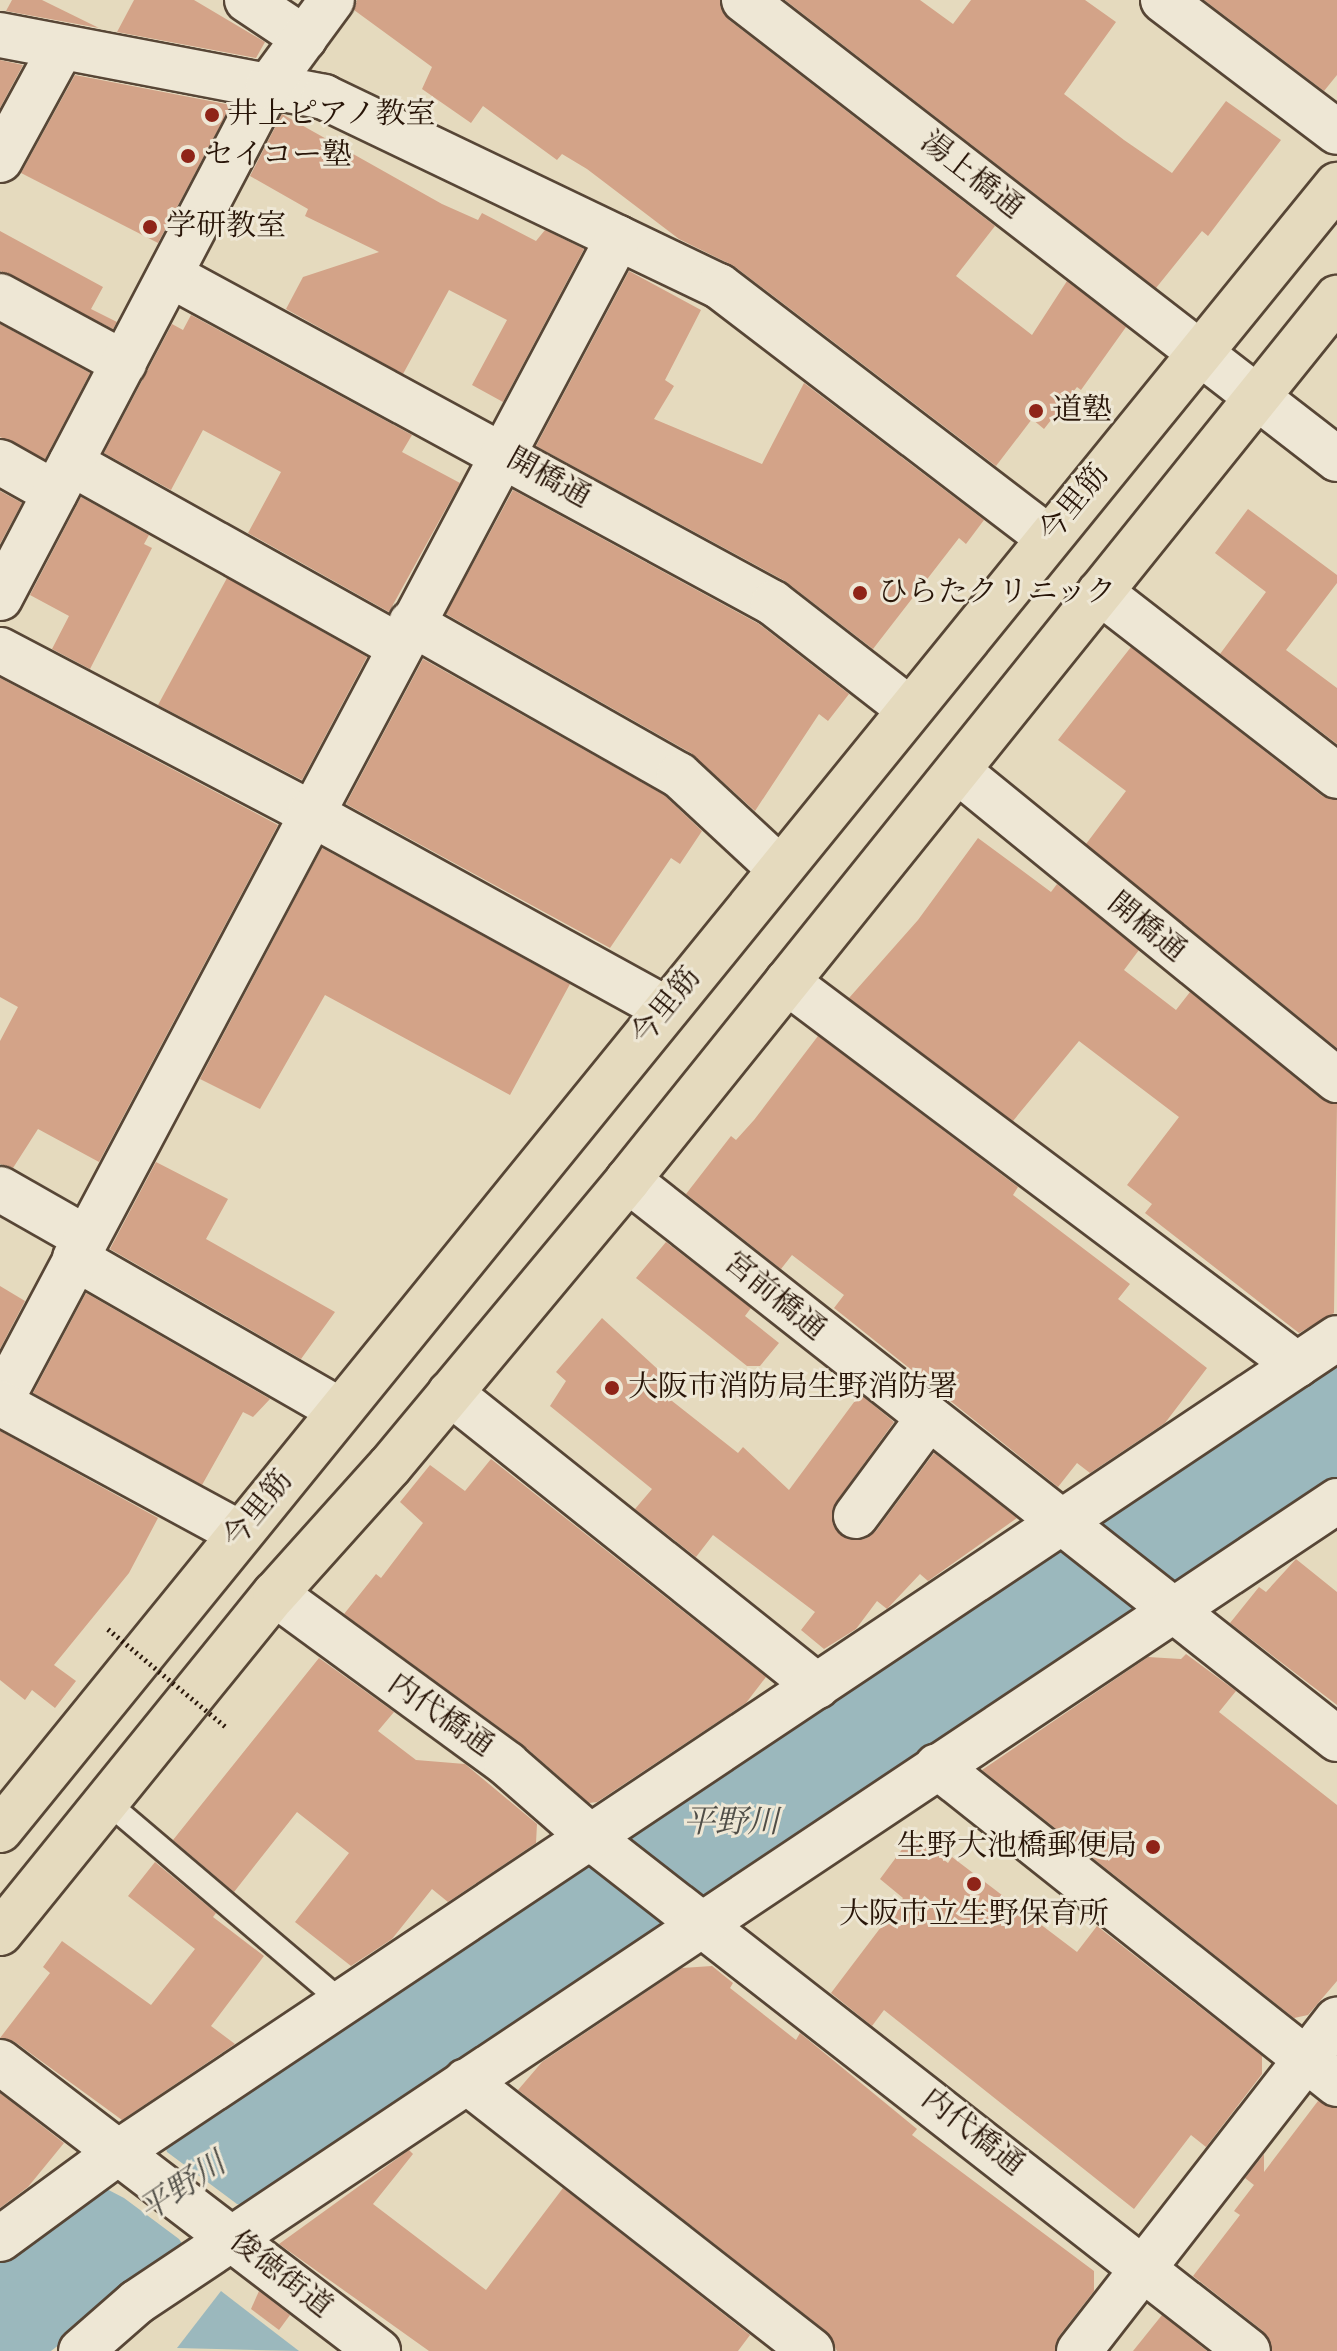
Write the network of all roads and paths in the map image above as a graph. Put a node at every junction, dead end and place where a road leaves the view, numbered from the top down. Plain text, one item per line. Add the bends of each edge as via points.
1 (247, 0) edge
2 (332, 0) edge
3 (744, 0) edge
4 (1163, 0) edge
5 (0, 35) edge
6 (304, 38) junction
7 (61, 48) junction
8 (268, 87) junction
9 (1337, 132) edge
10 (0, 160) edge
11 (1337, 185) edge
12 (618, 238) junction
13 (170, 275) junction
14 (0, 296) edge
15 (1337, 298) edge
16 (1198, 353) junction
17 (124, 363) junction
18 (1255, 397) junction
19 (502, 454) junction
20 (1337, 459) edge
21 (0, 462) edge
22 (63, 478) junction
23 (1047, 537) junction
24 (1100, 592) junction
25 (0, 598) edge
26 (405, 635) junction
27 (0, 650) edge
28 (909, 709) junction
29 (958, 771) junction
30 (1337, 776) edge
31 (310, 813) junction
32 (779, 868) junction
33 (787, 982) junction
34 (665, 1008) junction
35 (1337, 1080) edge
36 (628, 1180) junction
37 (0, 1189) edge
38 (81, 1248) junction
39 (1337, 1338) edge
40 (1297, 1365) junction
41 (450, 1393) junction
42 (0, 1402) edge
43 (339, 1410) junction
44 (927, 1420) junction
45 (1337, 1501) edge
46 (856, 1516) dead end
47 (1066, 1527) junction
48 (239, 1533) junction
49 (275, 1594) junction
50 (1168, 1604) junction
51 (108, 1629) dead end
52 (817, 1686) junction
53 (225, 1726) dead end
54 (1337, 1739) edge
55 (937, 1766) junction
56 (107, 1802) junction
57 (0, 1830) edge
58 (594, 1840) junction
59 (699, 1920) junction
60 (0, 1933) edge
61 (344, 2004) junction
62 (1337, 2019) edge
63 (0, 2062) edge
64 (1321, 2072) edge
65 (466, 2081) junction
66 (123, 2157) junction
67 (226, 2233) junction
68 (0, 2239) edge
69 (1143, 2268) junction
70 (81, 2351) edge
71 (378, 2351) edge
72 (811, 2351) edge
73 (1079, 2351) edge
74 (1248, 2351) edge

1 - 6 street
2 - 6 street
3 - 16 street, 湯上橋通
4 - 9 street
5 - 7 street
6 - 8 street
7 - 8 street
7 - 10 street
8 - 12 street via 324,97
8 - 13 street
11 - 16 main road, 今里筋
12 - 19 street
12 - 23 street via 719,286
13 - 17 street
13 - 19 street, 開橋通
14 - 17 street
15 - 18 main road
16 - 18 street, 湯上橋通
16 - 23 main road, 今里筋
17 - 22 street
18 - 20 street, 湯上橋通
18 - 24 main road
19 - 26 street
19 - 28 street, 開橋通 via 773,603
21 - 22 street
22 - 25 street
22 - 26 street
23 - 28 main road, 今里筋
24 - 29 main road
24 - 30 street
26 - 31 street
26 - 32 street via 679,775
27 - 31 street
28 - 32 main road, 今里筋
29 - 33 main road
29 - 35 street, 開橋通
31 - 34 street
31 - 38 street
32 - 34 main road, 今里筋
33 - 36 main road
33 - 40 street
34 - 43 main road, 今里筋
36 - 41 main road
36 - 44 street, 宮前橋通
37 - 38 street
38 - 42 street
38 - 43 street
39 - 40 street
40 - 47 street
41 - 49 main road
41 - 52 street
42 - 48 street
43 - 48 main road, 今里筋
44 - 46 street
44 - 47 street, 宮前橋通
45 - 50 street
47 - 50 street, 宮前橋通
47 - 52 street
48 - 57 main road, 今里筋
49 - 56 main road
49 - 58 street, 内代橋通 via 507,1764
50 - 54 street
50 - 55 street
51 - 53 path, bridge
52 - 58 street
55 - 59 street
55 - 64 street
56 - 60 main road
56 - 61 lane
58 - 59 street, 内代橋通
58 - 61 street
59 - 65 street
59 - 69 street, 内代橋通
61 - 66 street
62 - 64 street
63 - 66 street, 俊徳街道
64 - 69 street
65 - 67 street
65 - 72 street
66 - 67 street, 俊徳街道
66 - 68 street
67 - 70 street
67 - 71 street, 俊徳街道
69 - 73 street
69 - 74 street, 内代橋通

